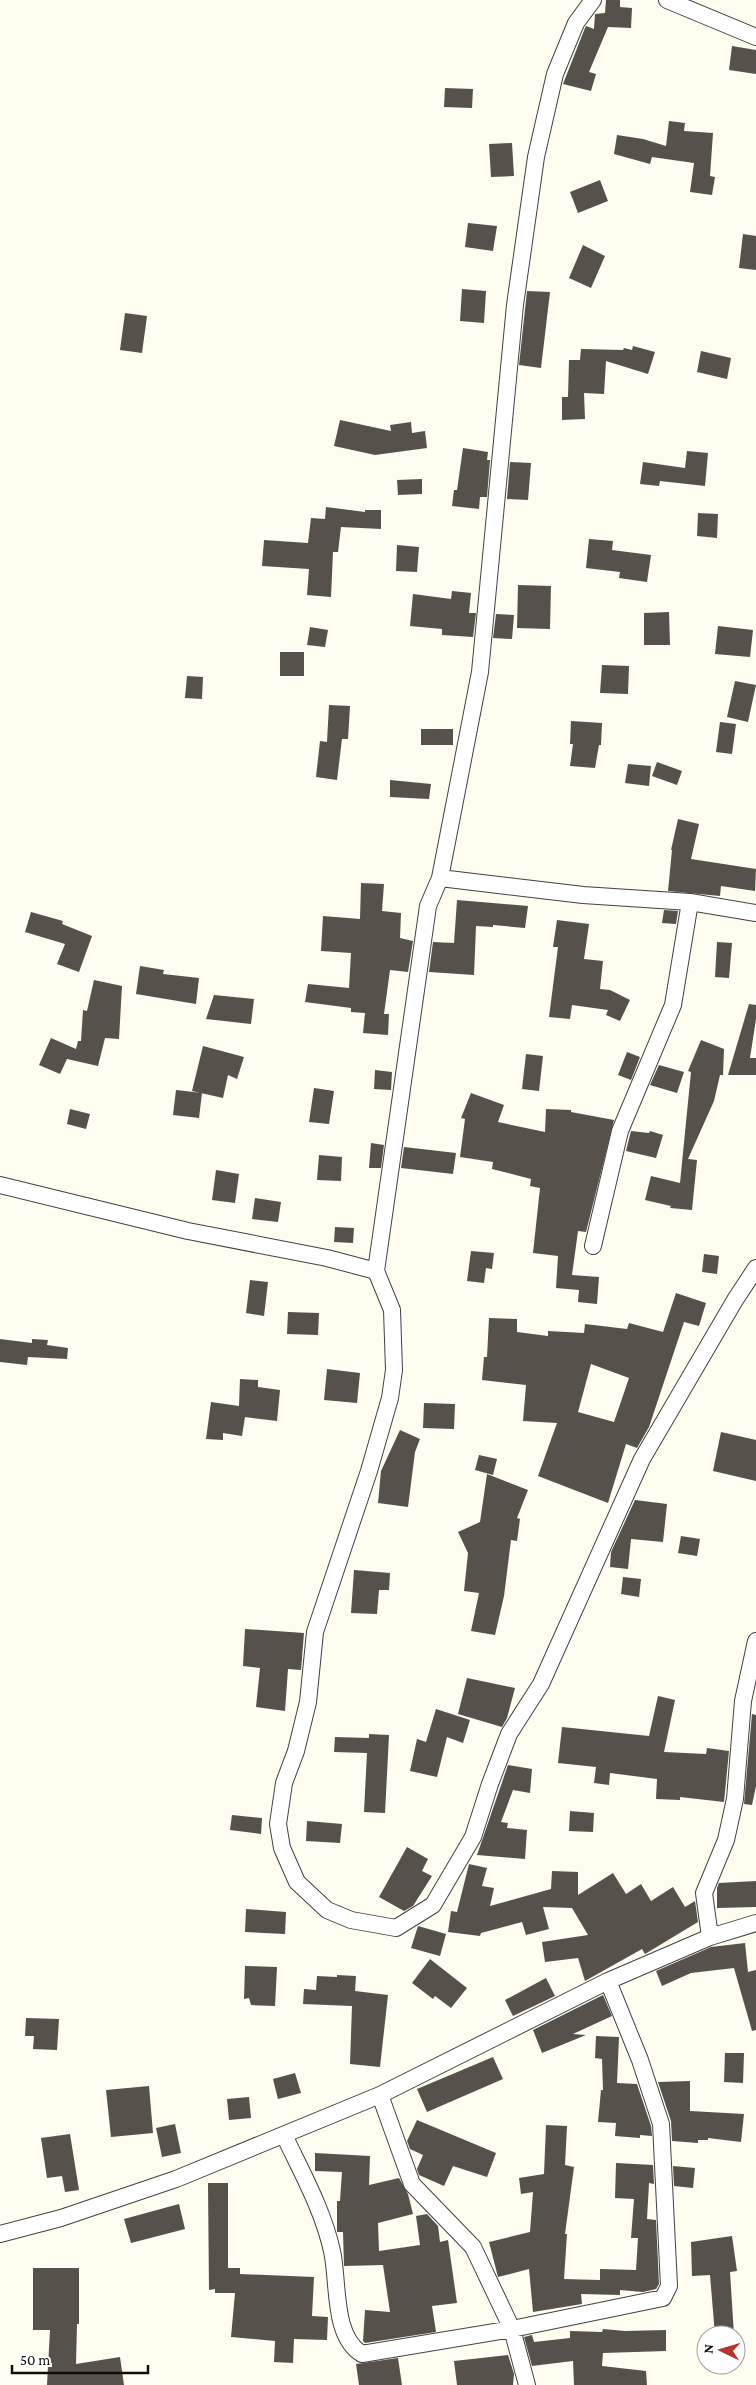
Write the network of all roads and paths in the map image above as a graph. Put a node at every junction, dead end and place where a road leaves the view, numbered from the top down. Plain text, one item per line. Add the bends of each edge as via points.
1 (592, 0) edge
2 (667, 0) edge
3 (756, 37) edge
4 (440, 878) junction
5 (690, 902) junction
6 (756, 913) edge
7 (0, 1185) edge
8 (593, 1246) dead end
9 (756, 1268) edge
10 (376, 1271) junction
11 (756, 1641) edge
12 (756, 1923) edge
13 (710, 1937) junction
14 (608, 1981) junction
15 (380, 2095) junction
16 (284, 2135) junction
17 (0, 2234) edge
18 (512, 2329) junction
19 (527, 2385) edge

1 - 4 street via 576,23 556,74 536,156 515,305 480,672
2 - 3 street
4 - 5 street via 583,895
4 - 10 street via 428,906
5 - 6 street
5 - 8 street via 673,1005 620,1130
7 - 10 street via 188,1231 327,1258
9 - 10 street via 642,1459 545,1675 510,1734 474,1837 433,1905 396,1928 351,1920 328,1910 297,1882 282,1848 278,1824 284,1782 296,1751 308,1702 315,1632 390,1398 394,1370 392,1310
11 - 13 street via 743,1701 736,1799 726,1840 704,1892
12 - 13 street
13 - 14 street
14 - 15 street
14 - 18 street via 640,2060 661,2124 669,2286 663,2298
15 - 16 street
15 - 18 street via 412,2184 473,2247
16 - 17 street via 176,2179 61,2218
16 - 18 street via 317,2203 332,2252 340,2316 355,2350 362,2354
18 - 19 street

